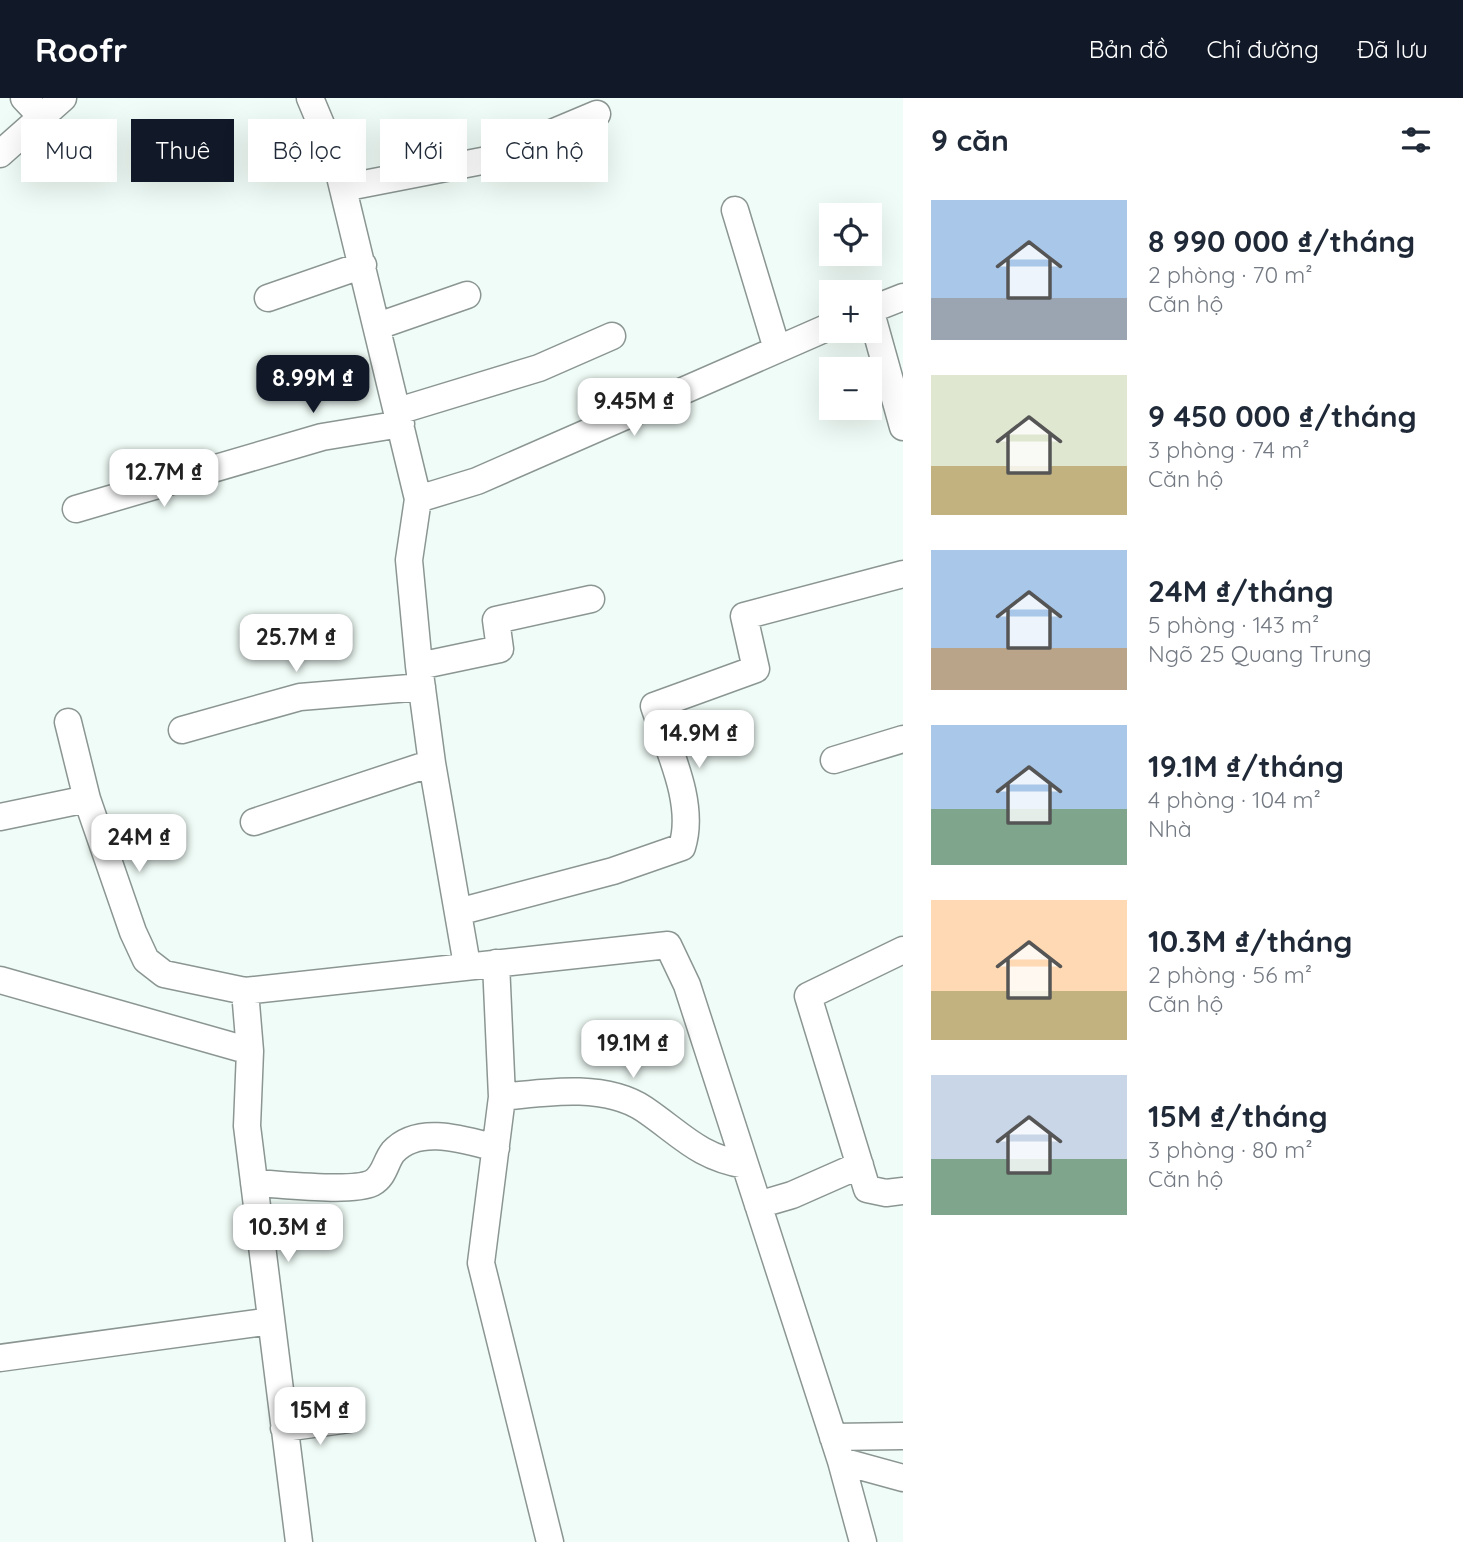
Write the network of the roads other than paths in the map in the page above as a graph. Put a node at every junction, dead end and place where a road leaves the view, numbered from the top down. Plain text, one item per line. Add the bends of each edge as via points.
1 (63, 98) edge
2 (319, 100) edge
3 (32, 107) edge
4 (597, 114) dead end
5 (0, 154) edge
6 (343, 188) junction
7 (736, 210) dead end
8 (363, 265) junction
9 (467, 295) dead end
10 (268, 298) dead end
11 (903, 298) edge
12 (882, 305) edge
13 (378, 326) junction
14 (819, 331) edge
15 (612, 336) dead end
16 (880, 343) edge
17 (778, 349) junction
18 (399, 418) junction
19 (903, 427) edge
20 (418, 499) junction
21 (76, 509) dead end
22 (903, 574) edge
23 (591, 599) dead end
24 (420, 676) junction
25 (68, 722) dead end
26 (182, 730) dead end
27 (903, 739) edge
28 (834, 760) dead end
29 (432, 763) junction
30 (87, 799) junction
31 (0, 817) edge
32 (254, 822) dead end
33 (458, 912) junction
34 (903, 950) edge
35 (496, 963) junction
36 (467, 965) junction
37 (0, 980) edge
38 (245, 991) junction
39 (250, 1051) junction
40 (502, 1097) junction
41 (496, 1148) junction
42 (745, 1165) junction
43 (860, 1165) junction
44 (254, 1183) junction
45 (903, 1191) edge
46 (758, 1205) junction
47 (271, 1321) junction
48 (0, 1358) edge
49 (350, 1419) dead end
50 (284, 1427) junction
51 (903, 1436) edge
52 (837, 1449) junction
53 (903, 1478) edge
54 (299, 1542) edge
55 (550, 1542) edge
56 (863, 1542) edge

1 - 3 street
2 - 6 street
3 - 5 street
4 - 6 street via 487,160
6 - 8 street
7 - 17 street
8 - 10 street
8 - 13 street
9 - 13 street
11 - 12 street
13 - 18 street
14 - 17 street
15 - 18 street via 539,368
16 - 19 street
17 - 20 street via 477,481
18 - 20 street
18 - 21 street
20 - 24 street via 409,560
22 - 33 street via 744,616 756,669 654,706 683,795 687,830 682,847 612,871
23 - 24 street via 496,620 500,649
24 - 26 street via 300,697
24 - 29 street
25 - 30 street
27 - 28 street
29 - 32 street
29 - 33 street
30 - 31 street
30 - 38 street via 146,960 164,974
33 - 36 street
34 - 43 street via 808,996
35 - 36 street
35 - 40 street
35 - 42 street via 668,945 687,985
36 - 38 street
37 - 39 street
38 - 39 street
39 - 44 street via 247,1126
40 - 41 street
40 - 42 street via 556,1091 597,1093 642,1107 691,1147
41 - 44 street via 428,1136 396,1149 370,1184
41 - 55 street via 481,1262
42 - 46 street
43 - 45 street via 867,1189 886,1194
43 - 46 street
44 - 47 street
46 - 52 street
47 - 48 street
47 - 50 street
49 - 50 street
50 - 54 street
51 - 52 street
52 - 53 street
52 - 56 street

